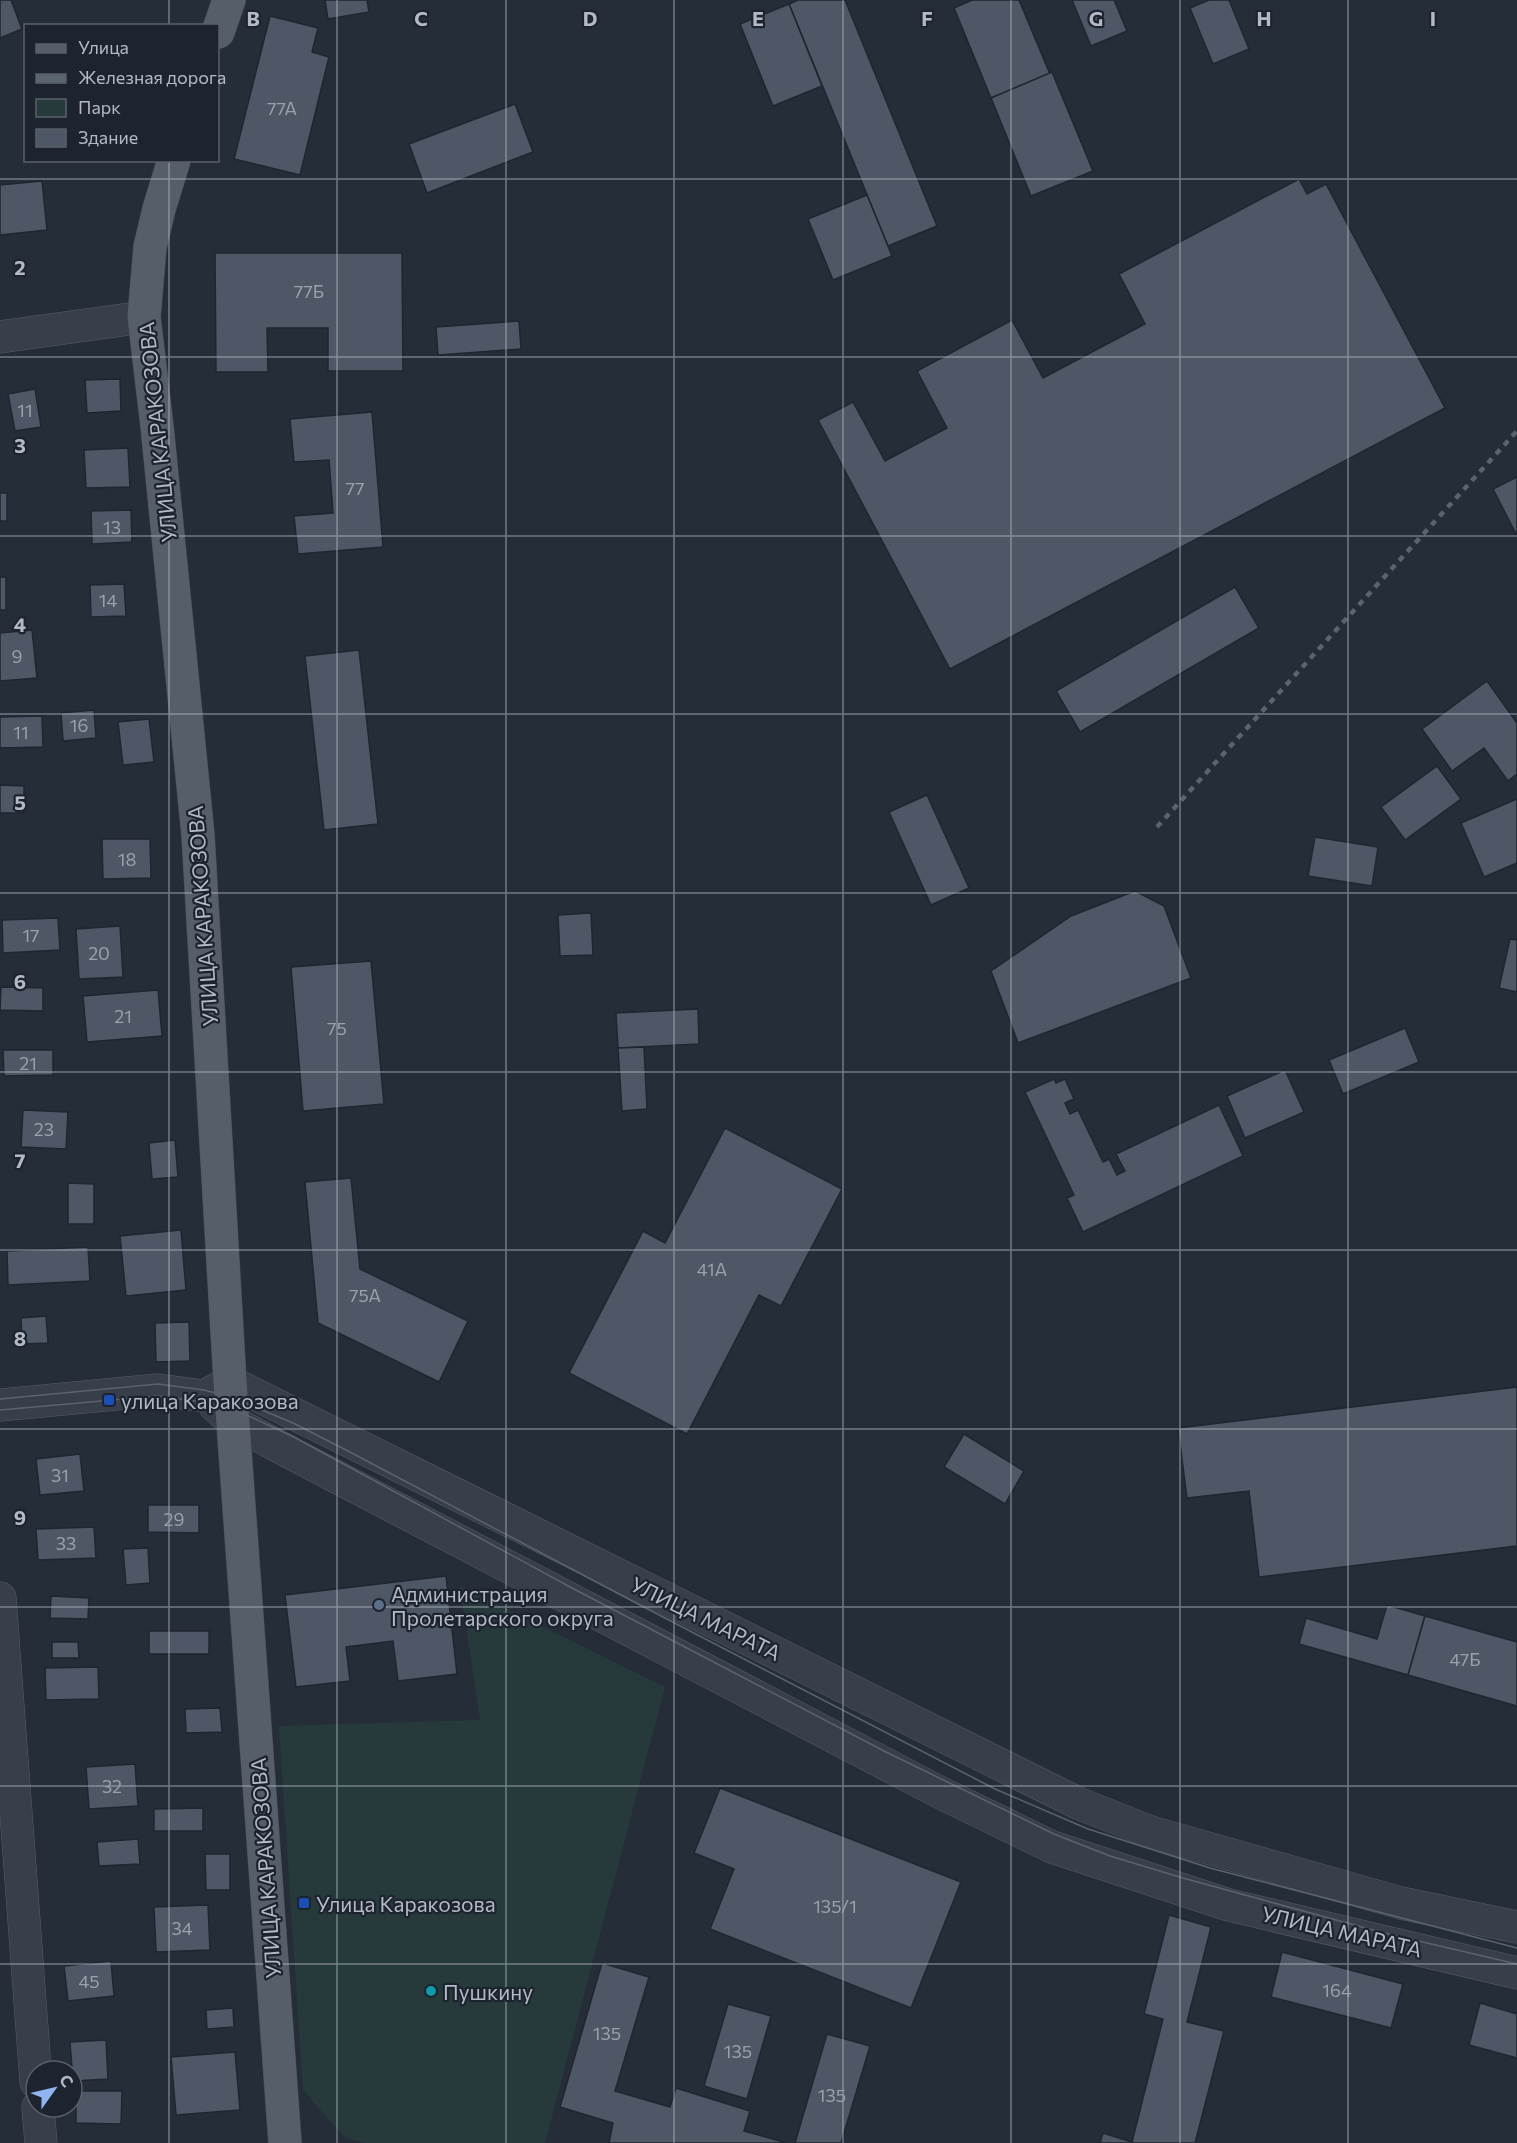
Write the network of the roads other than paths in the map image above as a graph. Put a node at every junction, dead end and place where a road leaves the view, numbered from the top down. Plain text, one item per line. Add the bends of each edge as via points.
1 (228, 0) edge
2 (219, 29) edge
3 (173, 162) edge
4 (144, 317) junction
5 (0, 337) edge
6 (217, 1389) junction
7 (0, 1405) edge
8 (233, 1422) junction
9 (0, 1598) edge
10 (1181, 1839) junction
11 (1168, 1885) junction
12 (1517, 1927) edge
13 (1517, 1972) edge
14 (34, 2059) edge
15 (39, 2119) edge
16 (40, 2143) edge
17 (285, 2143) edge

1 - 2 main road
3 - 4 main road, УЛИЦА КАРАКОЗОВА via 150,247
4 - 5 street
4 - 6 main road, УЛИЦА КАРАКОЗОВА via 198,836
6 - 7 street, УЛИЦА МАРАТА via 158,1390
6 - 8 main road, УЛИЦА КАРАКОЗОВА
6 - 10 street, УЛИЦА МАРАТА via 1080,1804 1151,1832
8 - 11 street, УЛИЦА МАРАТА via 941,1793 1052,1847
8 - 17 main road, УЛИЦА КАРАКОЗОВА
9 - 14 street
10 - 11 street
10 - 12 street, УЛИЦА МАРАТА via 1401,1903
11 - 13 street, УЛИЦА МАРАТА via 1229,1905
15 - 16 street

